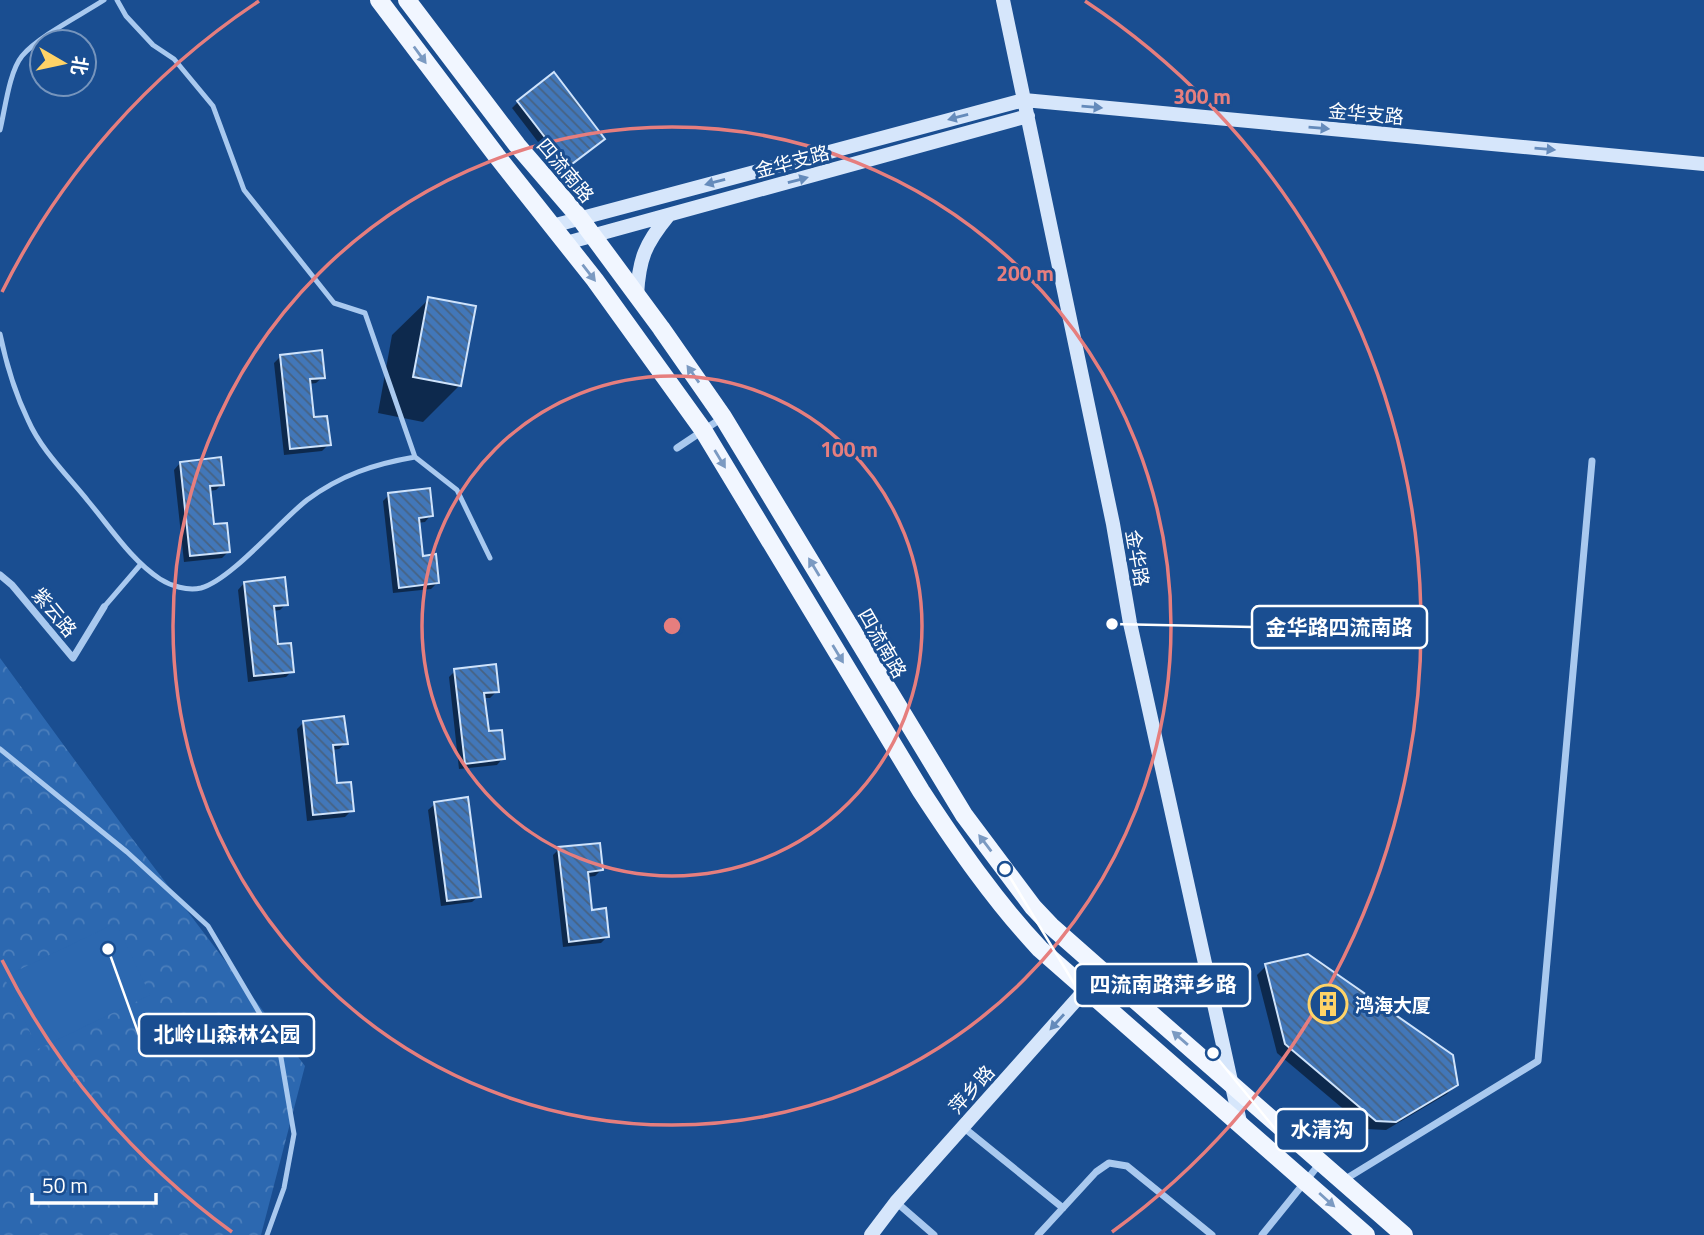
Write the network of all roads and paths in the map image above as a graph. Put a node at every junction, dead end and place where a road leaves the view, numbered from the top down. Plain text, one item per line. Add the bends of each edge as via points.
1 (104, 0) edge
2 (117, 0) edge
3 (379, 0) edge
4 (407, 0) edge
5 (1003, 0) edge
6 (1024, 100) junction
7 (1028, 116) junction
8 (0, 130) edge
9 (1704, 164) edge
10 (668, 216) junction
11 (579, 217) junction
12 (552, 226) junction
13 (593, 236) junction
14 (566, 243) junction
15 (637, 295) junction
16 (0, 334) edge
17 (723, 417) junction
18 (703, 430) junction
19 (677, 449) dead end
20 (415, 457) junction
21 (1591, 461) dead end
22 (490, 558) dead end
23 (141, 564) junction
24 (0, 575) edge
25 (104, 607) joint
26 (0, 749) edge
27 (1102, 971) junction
28 (1087, 989) junction
29 (1232, 1083) junction
30 (1240, 1122) junction
31 (962, 1126) junction
32 (1321, 1161) junction
33 (1344, 1180) junction
34 (1307, 1181) junction
35 (896, 1202) junction
36 (1063, 1208) junction
37 (267, 1235) edge
38 (872, 1235) edge
39 (934, 1235) edge
40 (1038, 1235) edge
41 (1212, 1235) edge
42 (1262, 1235) edge
43 (1366, 1235) edge
44 (1405, 1235) edge

1 - 8 lane via 36,43 21,58
2 - 20 lane via 126,16 174,60 213,106 244,190 334,303 365,313
3 -> 12 main road
4 - 11 main road, 四流南路 via 517,145
5 - 6 street, 金华路
6 - 7 street, 金华路
6 -> 9 street, 金华支路
6 -> 11 street
10 -> 7 street, 金华支路
7 - 29 street, 金华路 via 1130,623
10 - 13 street, 金华支路
10 - 15 street via 645,247
11 - 12 street
11 - 13 main road, 四流南路
12 - 14 main road
13 - 14 street, 金华支路
13 - 15 main road, 四流南路
14 -> 18 main road
17 -> 15 main road, 四流南路
16 - 23 lane via 28,422
17 - 18 street
27 -> 17 main road, 四流南路 via 1033,906 964,815
18 - 19 street
18 -> 28 main road via 951,837 1016,924
20 - 22 lane via 457,490
20 - 23 lane via 376,464 336,481 306,501 219,579 200,588 182,588 162,580
21 - 33 street via 1538,1061
23 - 25 lane
24 - 25 street, 紫云路 via 74,658
26 - 37 lane via 127,852 208,926 279,1046 294,1134 284,1188
27 - 28 street, 萍乡路
29 -> 27 main road, 四流南路
28 - 30 main road
28 -> 31 street, 萍乡路
29 - 30 street, 金华路
29 - 32 main road, 四流南路
30 - 34 main road
31 - 35 street, 萍乡路
31 - 36 street
32 - 33 main road, 四流南路
32 - 34 street
33 - 44 main road, 四流南路
34 - 42 street
34 -> 43 main road
35 - 38 street, 萍乡路
35 - 39 street
36 - 40 street
36 - 41 street via 1109,1163 1127,1166

